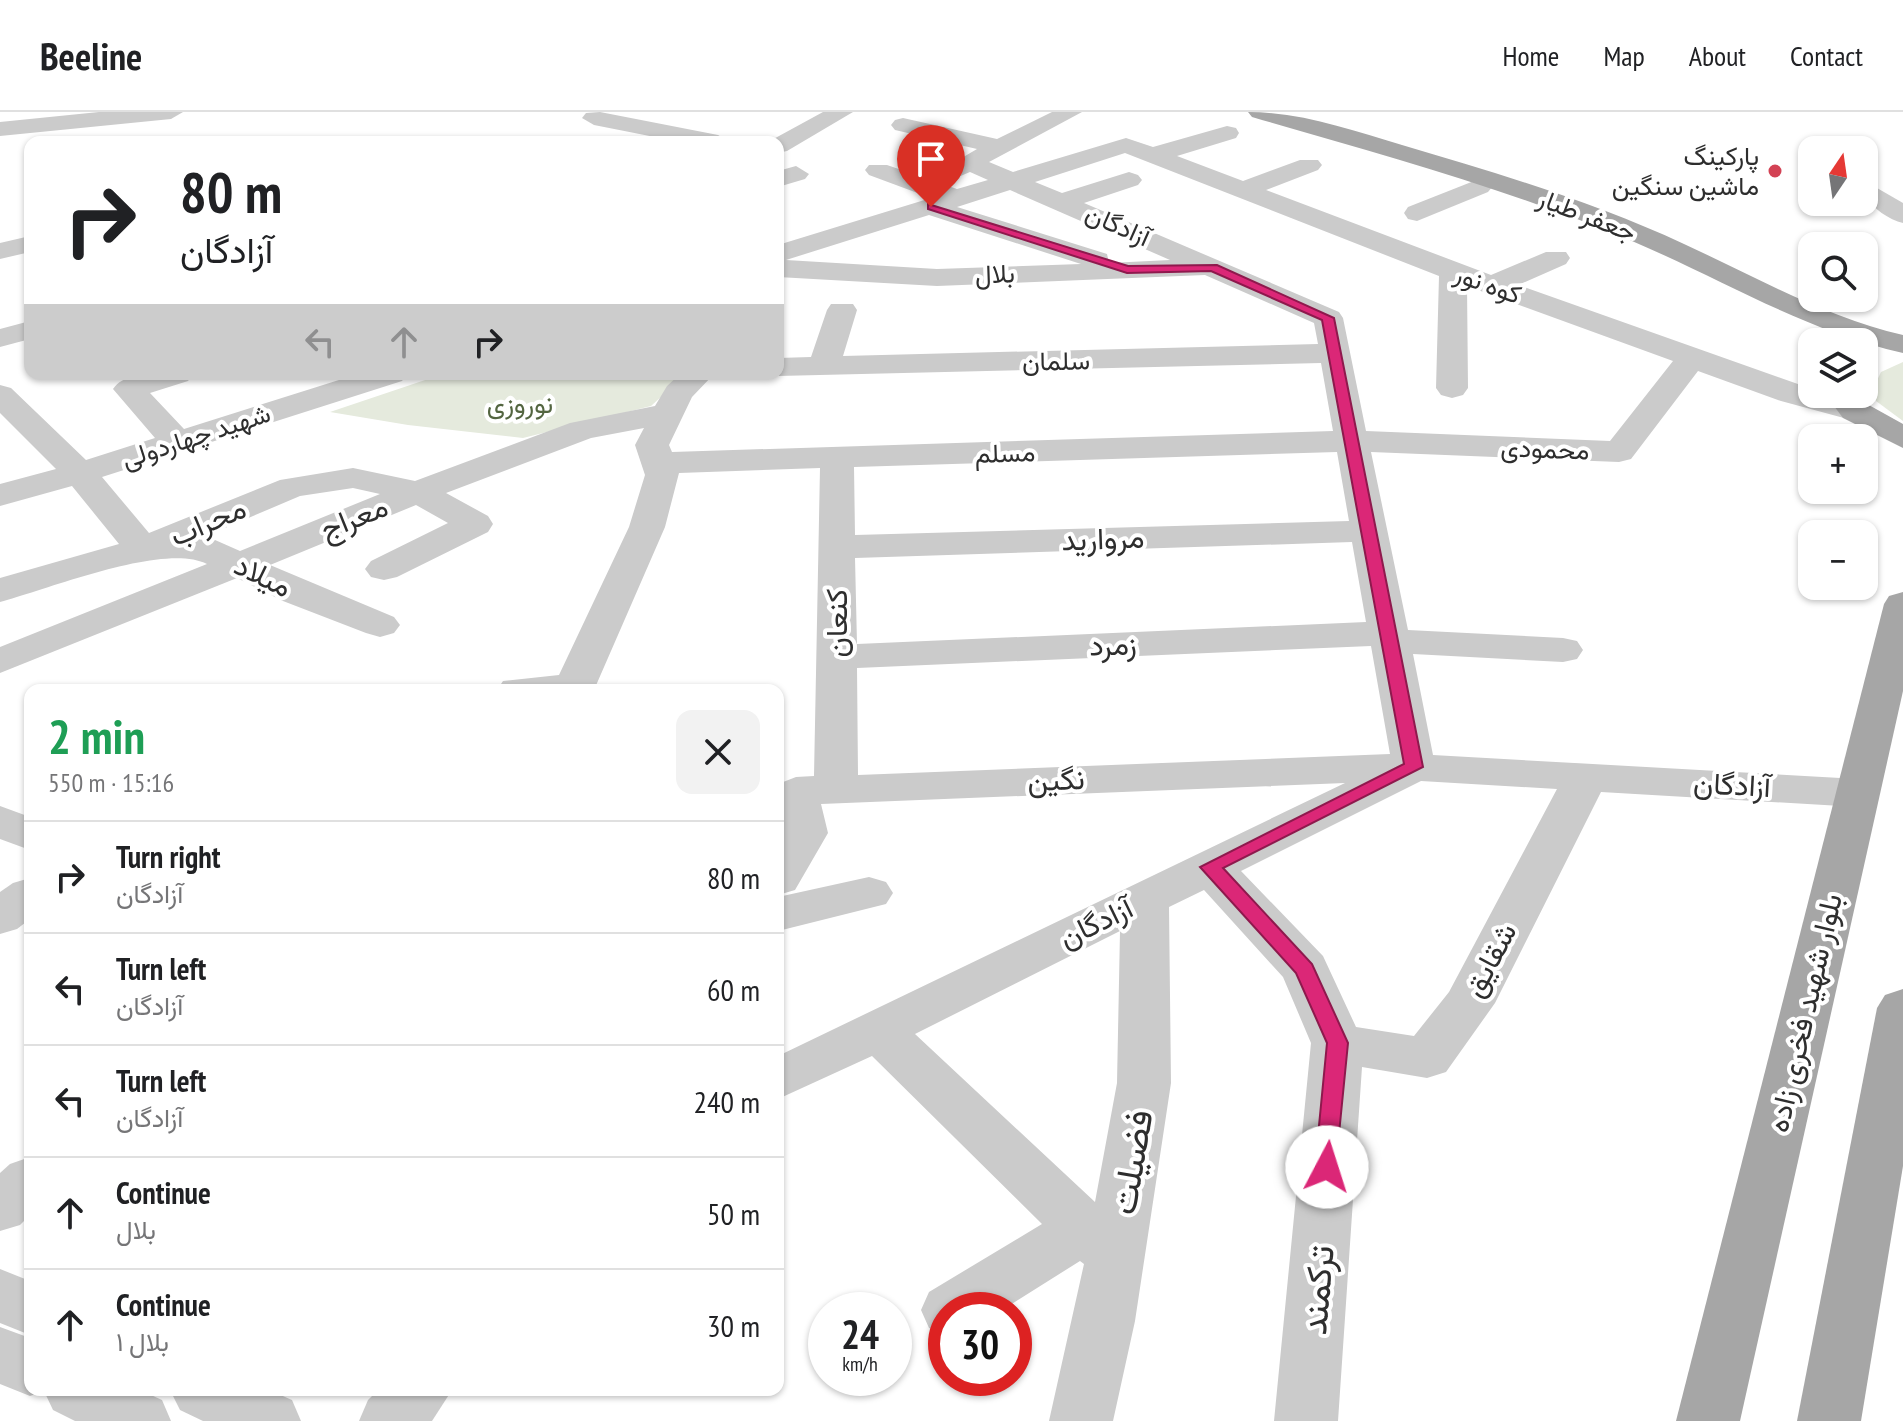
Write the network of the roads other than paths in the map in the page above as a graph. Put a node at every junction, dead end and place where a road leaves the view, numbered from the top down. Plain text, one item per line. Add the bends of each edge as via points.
1 (171, 112) edge
2 (1260, 112) edge
3 (828, 113) edge
4 (1063, 113) edge
5 (596, 115) edge
6 (128, 116) junction
7 (1229, 122) edge
8 (903, 125) dead end
9 (0, 129) edge
10 (68, 132) edge
11 (123, 136) edge
12 (580, 136) edge
13 (691, 136) edge
14 (1140, 139) junction
15 (784, 142) edge
16 (878, 170) dead end
17 (1307, 172) dead end
18 (965, 180) junction
19 (1129, 180) dead end
20 (1479, 187) junction
21 (1243, 190) junction
22 (1878, 197) edge
23 (1064, 201) junction
24 (1417, 213) dead end
25 (1903, 215) edge
26 (784, 232) edge
27 (1360, 235) junction
28 (24, 245) edge
29 (807, 245) junction
30 (0, 251) edge
31 (784, 252) edge
32 (1316, 252) dead end
33 (1556, 258) dead end
34 (1213, 267) junction
35 (784, 269) edge
36 (1127, 270) junction
37 (1453, 271) junction
38 (1714, 273) junction
39 (1493, 285) junction
40 (842, 310) dead end
41 (1562, 311) junction
42 (1679, 325) dead end
43 (1807, 328) edge
44 (1520, 330) dead end
45 (24, 332) edge
46 (0, 338) edge
47 (1645, 341) junction
48 (1903, 345) edge
49 (1878, 351) edge
50 (1335, 353) junction
51 (1692, 358) junction
52 (824, 366) junction
53 (784, 367) edge
54 (158, 380) edge
55 (372, 380) edge
56 (692, 380) edge
57 (1452, 388) dead end
58 (0, 395) edge
59 (1798, 395) edge
60 (1857, 408) edge
61 (668, 413) junction
62 (1903, 438) edge
63 (1352, 441) junction
64 (177, 442) junction
65 (837, 458) junction
66 (659, 463) junction
67 (80, 473) junction
68 (418, 492) junction
69 (0, 495) edge
70 (1369, 531) junction
71 (837, 547) junction
72 (143, 549) junction
73 (239, 564) junction
74 (384, 569) dead end
75 (0, 590) edge
76 (1903, 604) edge
77 (380, 625) dead end
78 (1389, 637) junction
79 (1563, 650) dead end
80 (837, 657) junction
81 (0, 661) edge
82 (575, 684) edge
83 (1414, 767) junction
84 (1586, 777) junction
85 (836, 788) junction
86 (1858, 793) junction
87 (0, 821) edge
88 (24, 832) edge
89 (1210, 867) junction
90 (784, 869) edge
91 (869, 893) dead end
92 (24, 899) edge
93 (1145, 899) junction
94 (784, 913) edge
95 (0, 917) edge
96 (1903, 1008) edge
97 (878, 1030) junction
98 (1337, 1043) junction
99 (784, 1076) edge
100 (24, 1186) edge
101 (0, 1208) edge
102 (1100, 1243) junction
103 (991, 1292) edge
104 (0, 1295) edge
105 (24, 1306) edge
106 (0, 1354) edge
107 (24, 1365) edge
108 (87, 1396) edge
109 (215, 1396) edge
110 (414, 1396) edge
111 (139, 1421) edge
112 (269, 1421) edge
113 (391, 1421) edge
114 (1081, 1421) edge
115 (1306, 1421) edge
116 (1708, 1421) edge
117 (1829, 1421) edge

1 - 6 street
2 - 38 main road, جعفر طیار via 1517,189 1641,235
3 - 15 street
4 - 18 street
5 - 12 street
5 - 13 street
6 - 10 street
6 - 11 street
7 - 14 street
7 - 20 main road, جعفر طیار
8 - 18 street
9 - 10 street
14 - 18 street
14 - 21 street, کوه نور
16 - 18 street
17 - 21 street
18 - 23 street, آزادگان
18 - 29 street
18 - 36 street
19 - 23 street
20 - 24 street
20 - 38 main road, جعفر طیار
21 - 27 street, کوه نور
22 - 25 street
23 - 34 street, آزادگان via 1177,237
26 - 29 street
27 - 32 street
27 - 37 street, کوه نور
28 - 30 street
29 - 31 street
33 - 39 street
34 - 36 street, بلال
34 - 50 street, آزادگان via 1328,318
35 - 36 street, بلال via 910,277
37 - 39 street, کوه نور
37 - 57 street
38 - 43 main road, جعفر طیار
38 - 48 main road, جعفر طیار via 1839,329
39 - 41 street, کوه نور
40 - 52 street
41 - 44 street
41 - 47 street, کوه نور
42 - 47 street
45 - 46 street
47 - 51 street, کوه نور
48 - 49 main road
50 - 52 street, سلمان
50 - 63 street, آزادگان
51 - 59 street, کوه نور
51 - 63 street, محمودی via 1619,452
52 - 53 street, سلمان
54 - 64 street via 129,389
55 - 64 street, شهید چهاردولی
56 - 61 street
58 - 67 street
60 - 62 main road
61 - 66 street via 652,445
61 - 68 street, معراج via 582,430
63 - 65 street, مسلم
63 - 70 street, آزادگان
64 - 67 street, شهید چهاردولی
65 - 66 street, مسلم
65 - 71 street, کنعان
66 - 82 street via 662,475 647,527
67 - 69 street, شهید چهاردولی
67 - 72 street
68 - 72 street, محراب via 353,478 292,487
68 - 73 street, معراج
68 - 74 street, محراب via 475,524
70 - 71 street, مروارید
70 - 78 street, آزادگان
71 - 80 street, کنعان
72 - 73 street, میلاد via 201,546
72 - 75 street, محراب
73 - 77 street, میلاد
73 - 81 street, معراج
76 - 86 main road, بلوار شهید فخری زاده
78 - 79 street, زمرد
78 - 80 street, زمرد
78 - 83 street, آزادگان
80 - 85 street, کنعان
83 - 84 street, آزادگان
83 - 85 street, نگین
83 - 89 street, آزادگان
84 - 86 street, آزادگان
84 - 98 street, شقایق via 1469,1003 1427,1058
85 - 90 street, نگین via 796,791 805,833
86 - 116 main road, بلوار شهید فخری زاده
87 - 88 street
89 - 93 street, آزادگان
89 - 98 street, ترکمند via 1305,969
91 - 94 street
92 - 95 street
93 - 97 street, آزادگان
93 - 102 street, فضیلت via 1144,1083
96 - 117 main road
97 - 99 street, آزادگان
97 - 102 street
98 - 115 street, ترکمند
100 - 101 street
102 - 103 street
102 - 114 street, فضیلت
104 - 105 street
106 - 107 street
108 - 111 street
109 - 112 street
110 - 113 street

